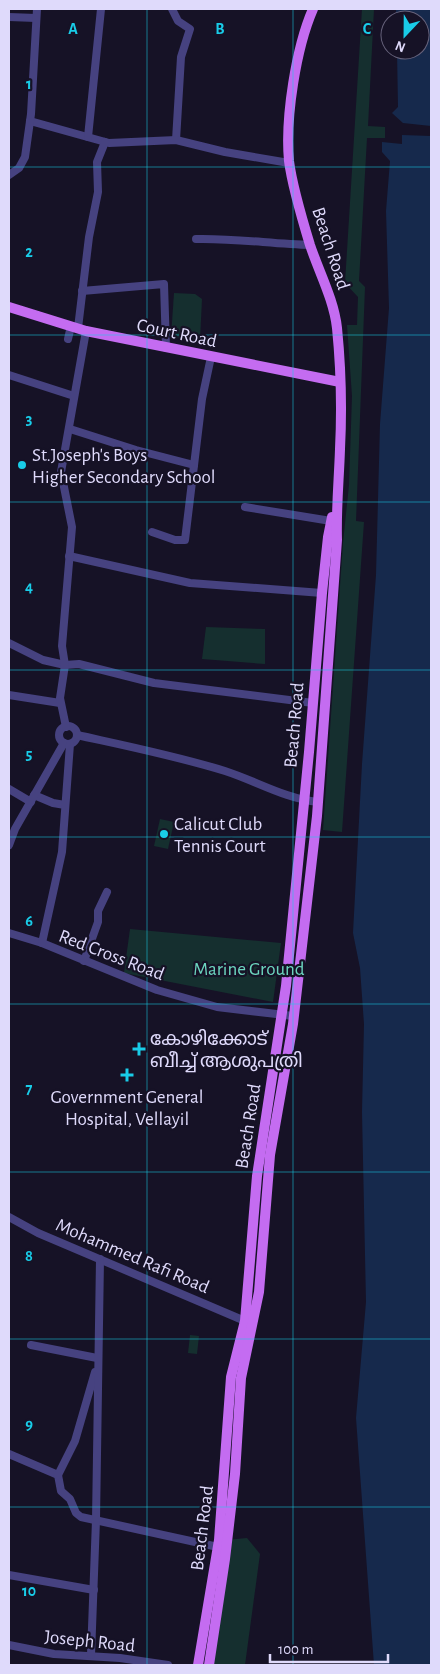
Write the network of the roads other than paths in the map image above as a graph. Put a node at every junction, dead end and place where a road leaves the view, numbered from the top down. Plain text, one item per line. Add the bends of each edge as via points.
1 (37, 9) edge
2 (101, 9) edge
3 (172, 9) edge
4 (314, 9) edge
5 (9, 17) edge
6 (36, 18) junction
7 (30, 120) junction
8 (88, 137) junction
9 (176, 140) junction
10 (105, 142) junction
11 (289, 163) junction
12 (9, 175) edge
13 (196, 238) dead end
14 (310, 245) junction
15 (82, 291) junction
16 (9, 307) edge
17 (78, 328) junction
18 (68, 339) dead end
19 (166, 348) junction
20 (211, 357) junction
21 (9, 375) edge
22 (340, 382) junction
23 (74, 396) junction
24 (70, 429) junction
25 (194, 465) junction
26 (336, 502) junction
27 (245, 507) dead end
28 (332, 521) junction
29 (152, 532) dead end
30 (69, 556) junction
31 (322, 593) junction
32 (9, 643) edge
33 (65, 665) junction
34 (9, 695) edge
35 (60, 703) junction
36 (313, 703) junction
37 (66, 727) junction
38 (77, 735) junction
39 (67, 743) junction
40 (9, 789) edge
41 (32, 798) junction
42 (304, 801) junction
43 (318, 802) junction
44 (65, 805) junction
45 (9, 845) edge
46 (107, 892) dead end
47 (9, 933) edge
48 (42, 944) junction
49 (84, 961) junction
50 (282, 1016) junction
51 (294, 1016) junction
52 (9, 1217) edge
53 (100, 1259) junction
54 (245, 1321) junction
55 (31, 1345) dead end
56 (97, 1361) junction
57 (9, 1454) edge
58 (58, 1475) junction
59 (96, 1520) junction
60 (218, 1547) junction
61 (9, 1575) edge
62 (94, 1590) junction
63 (9, 1645) edge
64 (91, 1655) junction
65 (168, 1665) edge
66 (198, 1665) edge
67 (209, 1665) edge

1 - 6 street
2 - 8 street
3 - 9 street via 178,21 190,29 181,57
4 - 11 main road, Beach Road via 298,59 288,128
5 - 6 street
6 - 7 street
7 - 8 street
7 - 12 street via 25,156 19,168
8 - 10 street
9 - 10 street
9 - 11 street
10 - 15 street via 97,162 98,192
11 - 14 main road, Beach Road
13 - 14 street via 239,238
14 - 22 main road, Beach Road via 337,326
15 - 17 street
15 - 19 street via 164,284
16 - 17 main road, Court Road
17 - 18 street
17 - 19 main road, Court Road
17 - 23 street
19 - 20 main road, Court Road
20 - 22 main road, Court Road
20 - 25 street
21 - 23 street
22 - 26 main road, Beach Road
23 - 24 street
24 - 25 street
24 - 30 street via 61,472 72,527
25 - 29 street via 185,540 174,540
26 - 28 main road, Beach Road
26 - 43 main road, Beach Road via 337,540
27 - 28 street
28 - 31 main road, Beach Road
30 - 31 street via 190,583
30 - 33 street via 62,646
31 - 36 main road, Beach Road
32 - 33 street via 43,660
33 - 35 street
33 - 36 street via 79,664 154,683
34 - 35 street
35 - 37 street
36 - 42 main road, Beach Road
37 - 38 street via 72,727
37 - 39 street via 60,735
38 - 39 street
38 - 42 street via 177,757
39 - 41 street
39 - 44 street
40 - 41 street
41 - 44 street
41 - 45 street
42 - 43 street
42 - 50 main road, Beach Road
43 - 51 main road, Beach Road
44 - 48 street via 62,852
46 - 49 street via 98,911 98,922
47 - 48 street, Red Cross Road
48 - 49 street, Red Cross Road
49 - 50 street, Red Cross Road via 157,990 209,1004
50 - 51 street, Red Cross Road
50 - 54 main road, Beach Road via 257,1176
51 - 67 main road, Beach Road via 270,1154 259,1292 241,1378 226,1559
52 - 53 street, Mohammed Rafi Road
53 - 54 street, Mohammed Rafi Road
53 - 56 street
54 - 60 main road, Beach Road via 232,1377
55 - 56 street
56 - 58 street via 75,1441
56 - 59 street
57 - 58 street
58 - 59 street via 61,1490 70,1499 76,1513
59 - 60 street
59 - 62 street
60 - 66 main road, Beach Road
61 - 62 street
62 - 64 street
63 - 64 street, Joseph Road via 54,1654
64 - 65 street, Joseph Road

